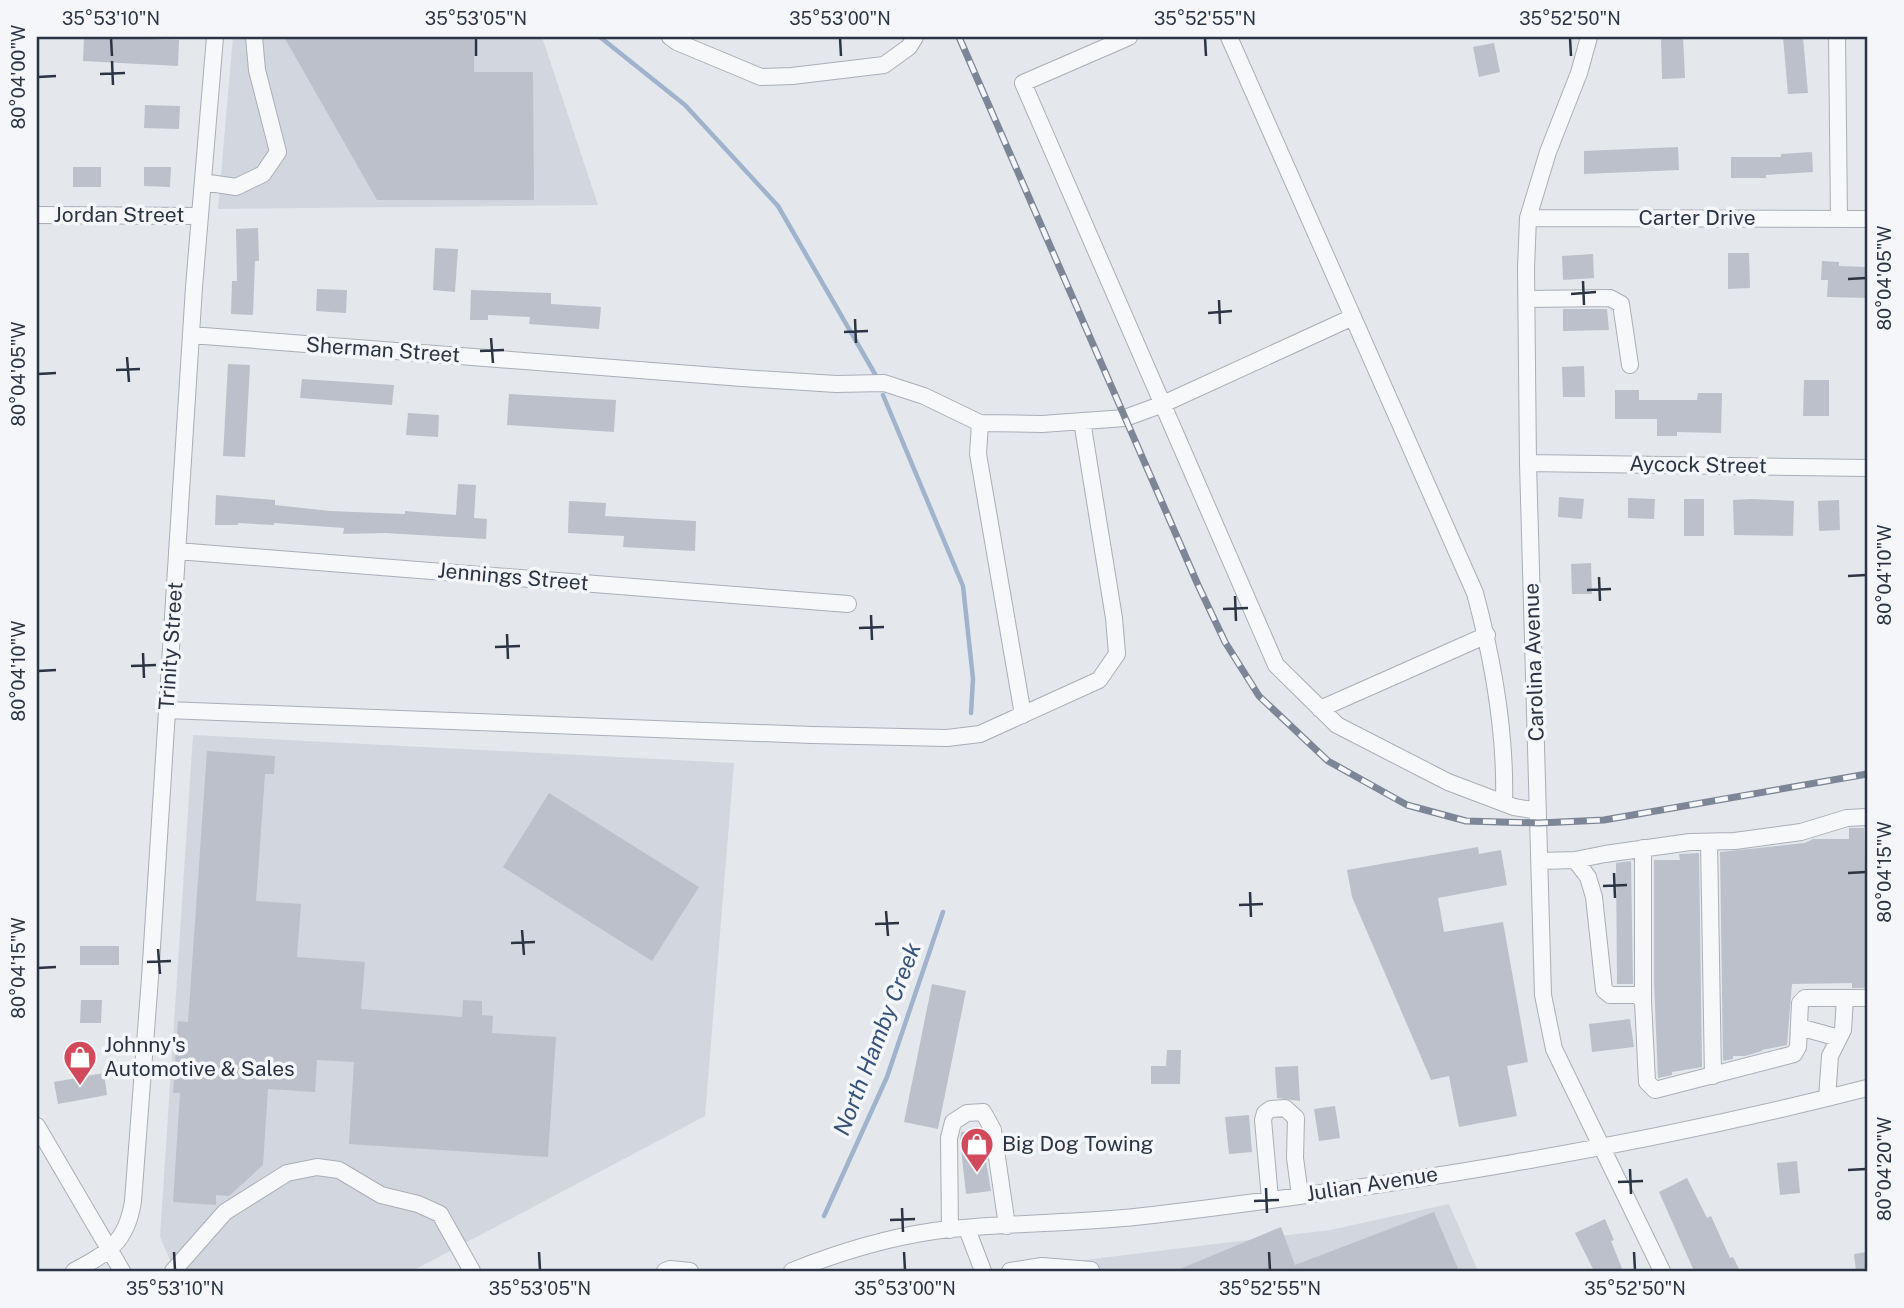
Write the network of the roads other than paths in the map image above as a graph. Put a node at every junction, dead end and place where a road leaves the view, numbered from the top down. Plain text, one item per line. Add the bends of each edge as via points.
1 (215, 37) edge
2 (254, 37) edge
3 (670, 37) edge
4 (915, 37) edge
5 (1129, 37) edge
6 (1229, 37) edge
7 (1589, 37) edge
8 (1837, 37) edge
9 (203, 182) junction
10 (37, 215) edge
11 (200, 216) junction
12 (1528, 218) junction
13 (1839, 218) junction
14 (1867, 219) edge
15 (1527, 299) junction
16 (1353, 317) junction
17 (191, 335) junction
18 (1630, 365) dead end
19 (1163, 404) junction
20 (1082, 421) junction
21 (980, 423) junction
22 (1528, 463) junction
23 (1867, 468) edge
24 (177, 551) junction
25 (848, 604) dead end
26 (1487, 635) junction
27 (1320, 709) junction
28 (167, 710) junction
29 (1023, 715) junction
30 (1504, 803) junction
31 (1538, 811) junction
32 (1867, 817) edge
33 (1709, 842) junction
34 (1643, 848) junction
35 (1576, 860) junction
36 (1540, 861) junction
37 (1845, 998) junction
38 (1867, 998) edge
39 (1643, 1001) junction
40 (1800, 1027) junction
41 (1839, 1038) junction
42 (1713, 1076) junction
43 (1867, 1088) edge
44 (1827, 1098) junction
45 (37, 1126) edge
46 (1603, 1147) junction
47 (1300, 1195) junction
48 (1270, 1199) junction
49 (1007, 1226) junction
50 (967, 1229) junction
51 (950, 1230) junction
52 (110, 1249) junction
53 (1091, 1270) edge
54 (74, 1271) edge
55 (122, 1271) edge
56 (173, 1271) edge
57 (472, 1271) edge
58 (665, 1271) edge
59 (690, 1271) edge
60 (792, 1271) edge
61 (983, 1271) edge
62 (1010, 1271) edge
63 (1662, 1271) edge

1 - 9 street, Trinity Street
2 - 9 street via 257,70 278,152 263,174 236,187
3 - 4 street via 734,67 771,77 884,65
5 - 19 street via 1023,83
6 - 16 street
7 - 12 street, Carolina Avenue
8 - 13 street
9 - 11 street, Trinity Street
10 - 11 street, Jordan Street
11 - 17 street, Trinity Street
12 - 13 street, Carter Drive
12 - 15 street, Carolina Avenue
13 - 14 street, Carter Drive
15 - 18 street via 1610,298 1621,304
15 - 22 street, Carolina Avenue
16 - 19 street
16 - 26 street via 1475,593
17 - 21 street, Sherman Street via 743,378 884,383
17 - 24 street, Trinity Street
19 - 20 street via 1125,418
19 - 27 street via 1276,665
20 - 21 street
20 - 29 street via 1117,654 1099,680
21 - 29 street via 978,454
22 - 23 street, Aycock Street
22 - 31 street, Carolina Avenue
24 - 25 street, Jennings Street
24 - 28 street, Trinity Street
26 - 27 street
26 - 30 street via 1505,769
27 - 30 street via 1337,724 1448,782
28 - 29 street via 947,737 980,734
28 - 52 street, Trinity Street via 133,1200 125,1231
30 - 31 street
31 - 36 street, Carolina Avenue
32 - 33 street via 1801,832
33 - 34 street
33 - 42 street
34 - 35 street
34 - 39 street
35 - 36 street
35 - 39 street via 1594,897 1604,990 1610,995 1637,995
36 - 46 street, Carolina Avenue via 1548,1026 1554,1049
37 - 38 street
37 - 40 street via 1805,998 1800,1003
37 - 41 street
39 - 42 street via 1647,1082 1655,1090
40 - 41 street
40 - 42 street via 1794,1054
41 - 44 street via 1830,1056
43 - 44 street, Julian Avenue
44 - 46 street, Julian Avenue
45 - 52 street
46 - 47 street, Julian Avenue
46 - 63 street, Carolina Avenue
47 - 48 street, Julian Avenue
47 - 48 street via 1296,1118 1285,1108 1270,1109 1263,1120
48 - 49 street, Julian Avenue via 1151,1215
49 - 50 street, Julian Avenue
49 - 51 street via 993,1130 983,1112 967,1113 953,1122 949,1138
50 - 51 street, Julian Avenue
50 - 61 street
51 - 60 street, Julian Avenue via 844,1251
52 - 54 street
52 - 55 street
53 - 62 street via 1042,1266
56 - 57 street via 225,1212 287,1174 317,1167 339,1170 381,1195 440,1214
58 - 59 street

